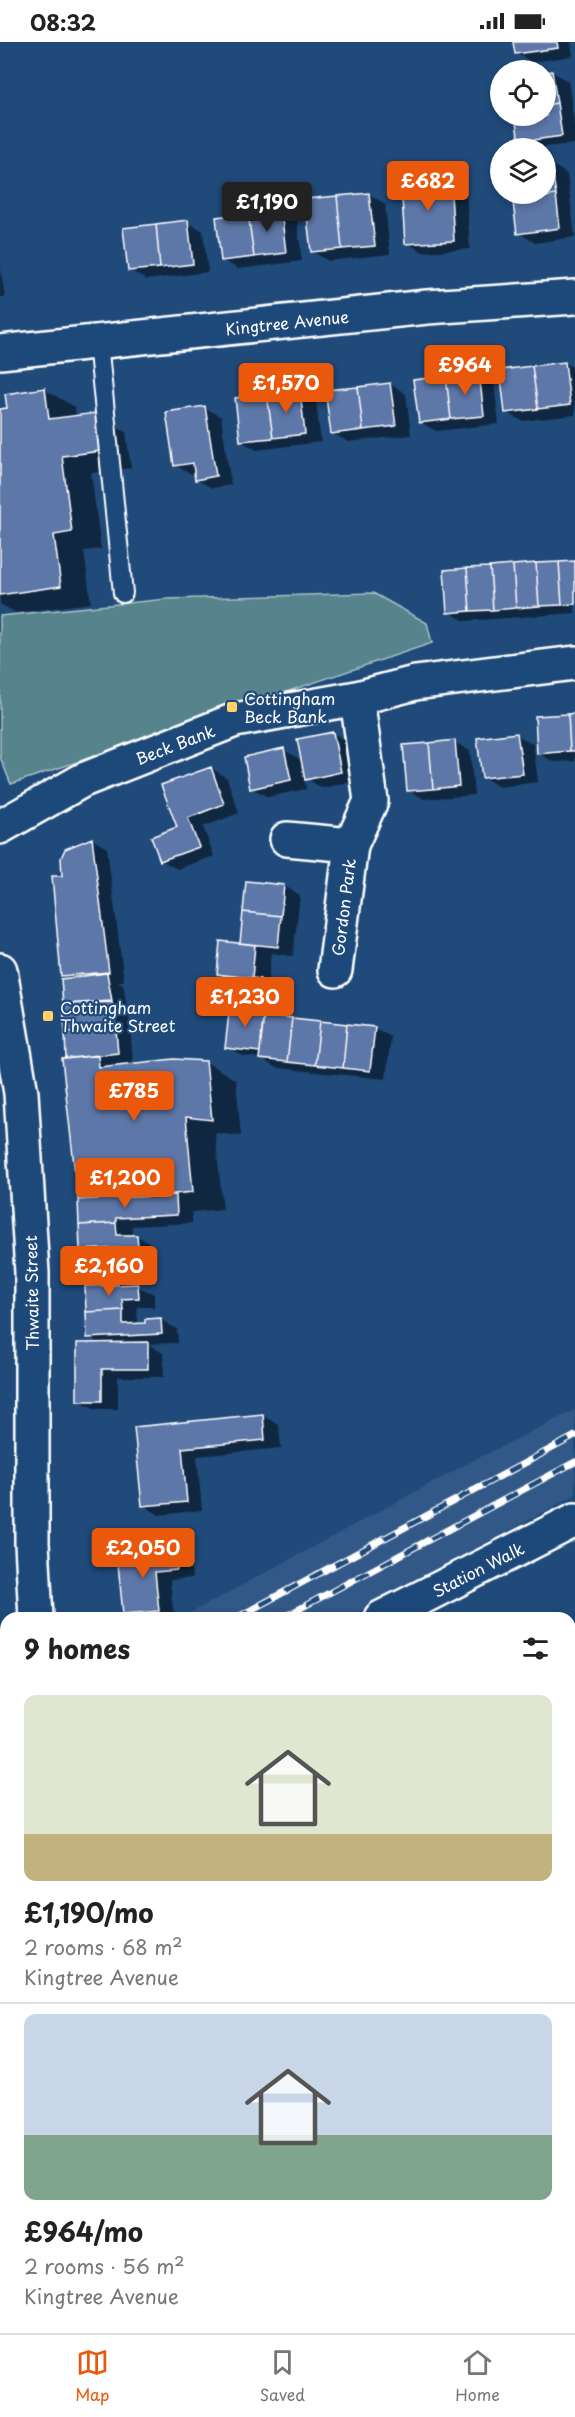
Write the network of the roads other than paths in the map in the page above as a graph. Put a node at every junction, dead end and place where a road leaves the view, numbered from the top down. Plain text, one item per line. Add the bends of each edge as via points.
1 (575, 297) edge
2 (98, 342) junction
3 (0, 352) edge
4 (123, 593) dead end
5 (575, 663) edge
6 (357, 698) junction
7 (0, 827) edge
8 (287, 839) dead end
9 (351, 844) junction
10 (0, 970) edge
11 (336, 970) dead end
12 (575, 1520) edge
13 (36, 1612) edge
14 (393, 1612) edge

1 - 2 street, Kingtree Avenue via 427,307
2 - 3 street, Kingtree Avenue
2 - 4 lane
5 - 6 street, Beck Bank via 415,683
6 - 7 street, Beck Bank via 235,720 83,780
6 - 9 street, Gordon Park via 370,801
8 - 9 street, Gordon Park
9 - 11 street, Gordon Park
10 - 13 street, Thwaite Street via 21,1093 32,1273
12 - 14 street, Station Walk

